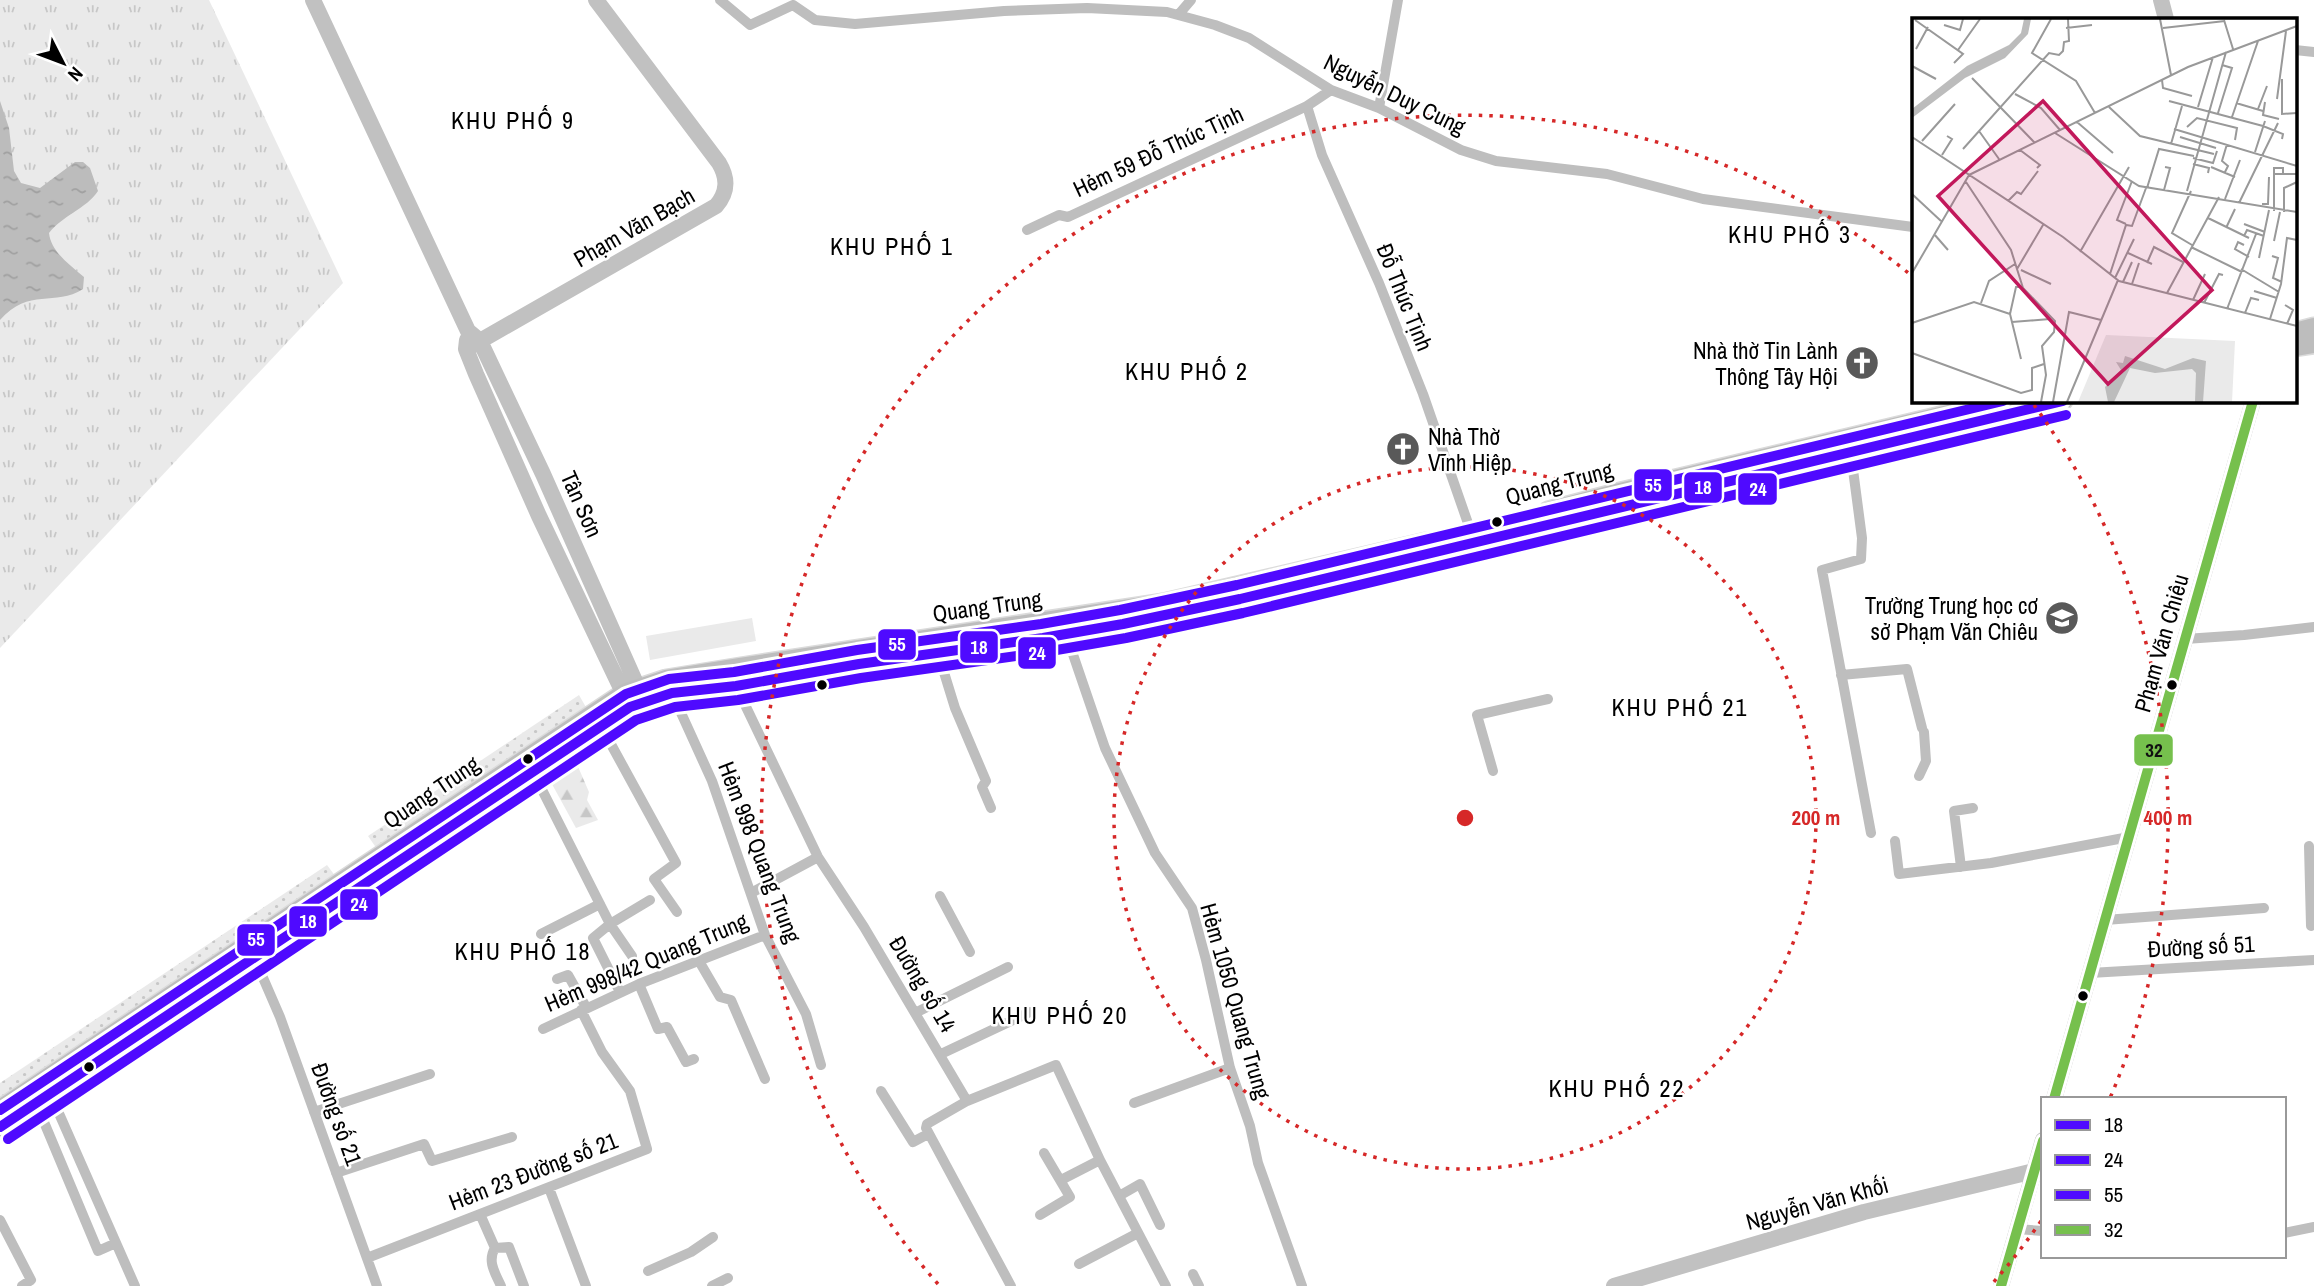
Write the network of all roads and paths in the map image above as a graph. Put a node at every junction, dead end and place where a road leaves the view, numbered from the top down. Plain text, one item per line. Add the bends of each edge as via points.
1 (313, 0) edge
2 (596, 0) edge
3 (720, 0) edge
4 (1191, 0) edge
5 (1398, 0) edge
6 (2161, 0) edge
7 (794, 3) edge
8 (1180, 14) junction
9 (2166, 18) edge
10 (2296, 50) edge
11 (2314, 52) edge
12 (1331, 90) junction
13 (1307, 106) junction
14 (1379, 108) junction
15 (1912, 226) edge
16 (1027, 230) dead end
17 (2314, 327) edge
18 (2296, 332) edge
19 (471, 340) junction
20 (2314, 344) edge
21 (2296, 347) edge
22 (1999, 402) edge
23 (2058, 402) edge
24 (2253, 402) edge
25 (1849, 444) junction
26 (1557, 515) junction
27 (1471, 532) junction
28 (1121, 618) junction
29 (1063, 627) junction
30 (2314, 627) edge
31 (2185, 639) junction
32 (938, 653) junction
33 (1841, 675) junction
34 (736, 686) junction
35 (672, 693) junction
36 (634, 698) junction
37 (1548, 699) dead end
38 (601, 726) junction
39 (1493, 771) dead end
40 (533, 772) junction
41 (1919, 776) dead end
42 (991, 808) dead end
43 (1972, 808) dead end
44 (1871, 833) dead end
45 (2129, 837) junction
46 (1895, 841) dead end
47 (2309, 846) dead end
48 (818, 857) junction
49 (1961, 867) junction
50 (364, 875) junction
51 (751, 893) junction
52 (940, 896) dead end
53 (650, 900) dead end
54 (600, 904) junction
55 (2264, 908) dead end
56 (677, 912) dead end
57 (2105, 920) junction
58 (610, 924) junction
59 (2311, 926) dead end
60 (541, 934) dead end
61 (765, 935) junction
62 (251, 951) junction
63 (971, 952) dead end
64 (632, 956) dead end
65 (2314, 960) edge
66 (699, 961) junction
67 (1008, 967) dead end
68 (2090, 973) junction
69 (557, 979) dead end
70 (639, 984) junction
71 (620, 992) junction
72 (583, 1009) junction
73 (1030, 1012) dead end
74 (915, 1013) junction
75 (543, 1029) dead end
76 (941, 1054) junction
77 (694, 1059) dead end
78 (821, 1065) dead end
79 (1230, 1068) junction
80 (430, 1074) dead end
81 (765, 1079) dead end
82 (881, 1091) dead end
83 (2055, 1097) edge
84 (43, 1098) junction
85 (967, 1101) junction
86 (1134, 1103) dead end
87 (0, 1109) edge
88 (314, 1112) junction
89 (0, 1127) edge
90 (928, 1134) junction
91 (512, 1137) dead end
92 (2041, 1147) edge
93 (1044, 1153) dead end
94 (1100, 1160) junction
95 (2034, 1171) junction
96 (336, 1173) junction
97 (1060, 1180) junction
98 (549, 1188) junction
99 (1119, 1196) junction
100 (480, 1214) junction
101 (1040, 1215) dead end
102 (0, 1220) edge
103 (1160, 1225) dead end
104 (2314, 1227) edge
105 (2017, 1229) junction
106 (2041, 1231) edge
107 (1138, 1233) junction
108 (2286, 1233) edge
109 (713, 1237) dead end
110 (116, 1243) junction
111 (495, 1248) junction
112 (367, 1258) junction
113 (1079, 1264) dead end
114 (648, 1271) dead end
115 (1193, 1274) dead end
116 (728, 1278) dead end
117 (22, 1286) edge
118 (135, 1286) edge
119 (377, 1286) edge
120 (501, 1286) edge
121 (524, 1286) edge
122 (586, 1286) edge
123 (712, 1286) edge
124 (1011, 1286) edge
125 (1166, 1286) edge
126 (1199, 1286) edge
127 (1302, 1286) edge
128 (1614, 1286) edge
129 (2001, 1286) edge

1 - 19 street, Tân Sơn
2 - 19 street, Phạm Văn Bạch via 719,163 726,180 724,193 716,206
3 - 7 street, Nguyễn Duy Cung via 750,25
4 - 8 street
5 - 14 street
6 - 9 street
7 - 8 street, Nguyễn Duy Cung via 815,20 855,24 1087,8
8 - 12 street, Nguyễn Duy Cung via 1249,38
10 - 11 street
12 - 13 street
12 - 14 street, Nguyễn Duy Cung
13 - 16 street, Hẻm 59 Đỗ Thúc Tịnh via 1068,217 1059,215
13 - 27 street, Đỗ Thúc Tịnh via 1322,155 1423,394
14 - 15 street, Nguyễn Duy Cung via 1461,150 1496,161 1607,174 1703,199
17 - 18 main road
19 - 36 street, Tân Sơn via 549,485
20 - 21 main road
22 - 25 main road, Quang Trung
23 - 25 main road, Quang Trung
24 - 31 street, Phạm Văn Chiêu
25 - 26 main road, Quang Trung
25 - 33 street via 1861,559 1822,570
26 - 27 main road, Quang Trung
26 - 28 main road, Quang Trung via 1274,592
27 - 28 main road, Quang Trung
28 - 29 main road, Quang Trung
29 - 32 main road, Quang Trung
29 - 36 main road, Quang Trung via 740,667 666,680
29 - 79 street, Hẻm 1050 Quang Trung via 1105,748 1155,853 1192,908
30 - 31 street
31 - 45 street, Phạm Văn Chiêu
32 - 34 main road, Quang Trung
32 - 42 street via 955,708 986,780 982,787
33 - 41 street via 1907,669 1923,730 1926,761
33 - 44 street
34 - 35 main road, Quang Trung
34 - 48 street, Đường số 14
35 - 36 main road, Quang Trung
35 - 51 street, Hẻm 998 Quang Trung via 712,781
36 - 38 main road, Quang Trung
36 - 50 main road, Quang Trung
37 - 39 street via 1477,715
38 - 40 main road, Quang Trung
38 - 56 street via 676,863 654,879
40 - 50 main road, Quang Trung
40 - 54 street
43 - 49 street via 1954,811
45 - 49 street
45 - 57 street, Phạm Văn Chiêu
46 - 49 street via 1899,874
47 - 59 street
48 - 51 street
48 - 74 street, Đường số 14
50 - 62 main road, Quang Trung
51 - 61 street, Hẻm 998 Quang Trung
52 - 63 street
53 - 58 street
54 - 58 street
54 - 60 street
55 - 57 street
57 - 68 street, Phạm Văn Chiêu
58 - 64 street
58 - 71 street via 593,938
61 - 66 street, Hẻm 998/42 Quang Trung
61 - 78 street, Hẻm 998 Quang Trung via 806,1014
62 - 84 main road, Quang Trung
62 - 87 main road, Quang Trung
62 - 88 street, Đường số 21
65 - 68 street, Đường số 51
66 - 70 street, Hẻm 998/42 Quang Trung
66 - 81 street via 719,997 732,1000
67 - 74 street
68 - 83 street, Phạm Văn Chiêu
69 - 72 street via 568,975
70 - 71 street, Hẻm 998/42 Quang Trung
70 - 77 street via 658,1029 667,1027 687,1062
71 - 72 street, Hẻm 998/42 Quang Trung
72 - 75 street, Hẻm 998/42 Quang Trung
72 - 98 street, Hẻm 23 Đường số 21 via 602,1052 630,1091 647,1149
73 - 76 street
74 - 76 street, Đường số 14
76 - 85 street, Đường số 14
79 - 86 street
79 - 127 street, Hẻm 1050 Quang Trung
80 - 88 street
82 - 90 street via 913,1142
84 - 89 main road, Quang Trung
84 - 110 street
84 - 110 street via 98,1251
85 - 90 street via 927,1124
85 - 94 street via 1056,1065
88 - 96 street, Đường số 21
90 - 124 street
91 - 96 street via 432,1161 424,1144
92 - 95 street
93 - 97 street
94 - 97 street
94 - 99 street
95 - 105 street
95 - 128 street, Nguyễn Văn Khối via 1864,1212
96 - 112 street, Đường số 21
97 - 101 street via 1070,1197
98 - 100 street, Hẻm 23 Đường số 21
98 - 122 street
99 - 103 street via 1140,1184
99 - 107 street
100 - 111 street
100 - 112 street, Hẻm 23 Đường số 21
102 - 117 street via 31,1280
104 - 108 street
105 - 106 street
105 - 129 street
107 - 113 street
107 - 125 street
109 - 114 street
110 - 118 street
111 - 120 street via 492,1265
111 - 121 street via 509,1247
112 - 119 street, Đường số 21
115 - 126 street
116 - 123 street

